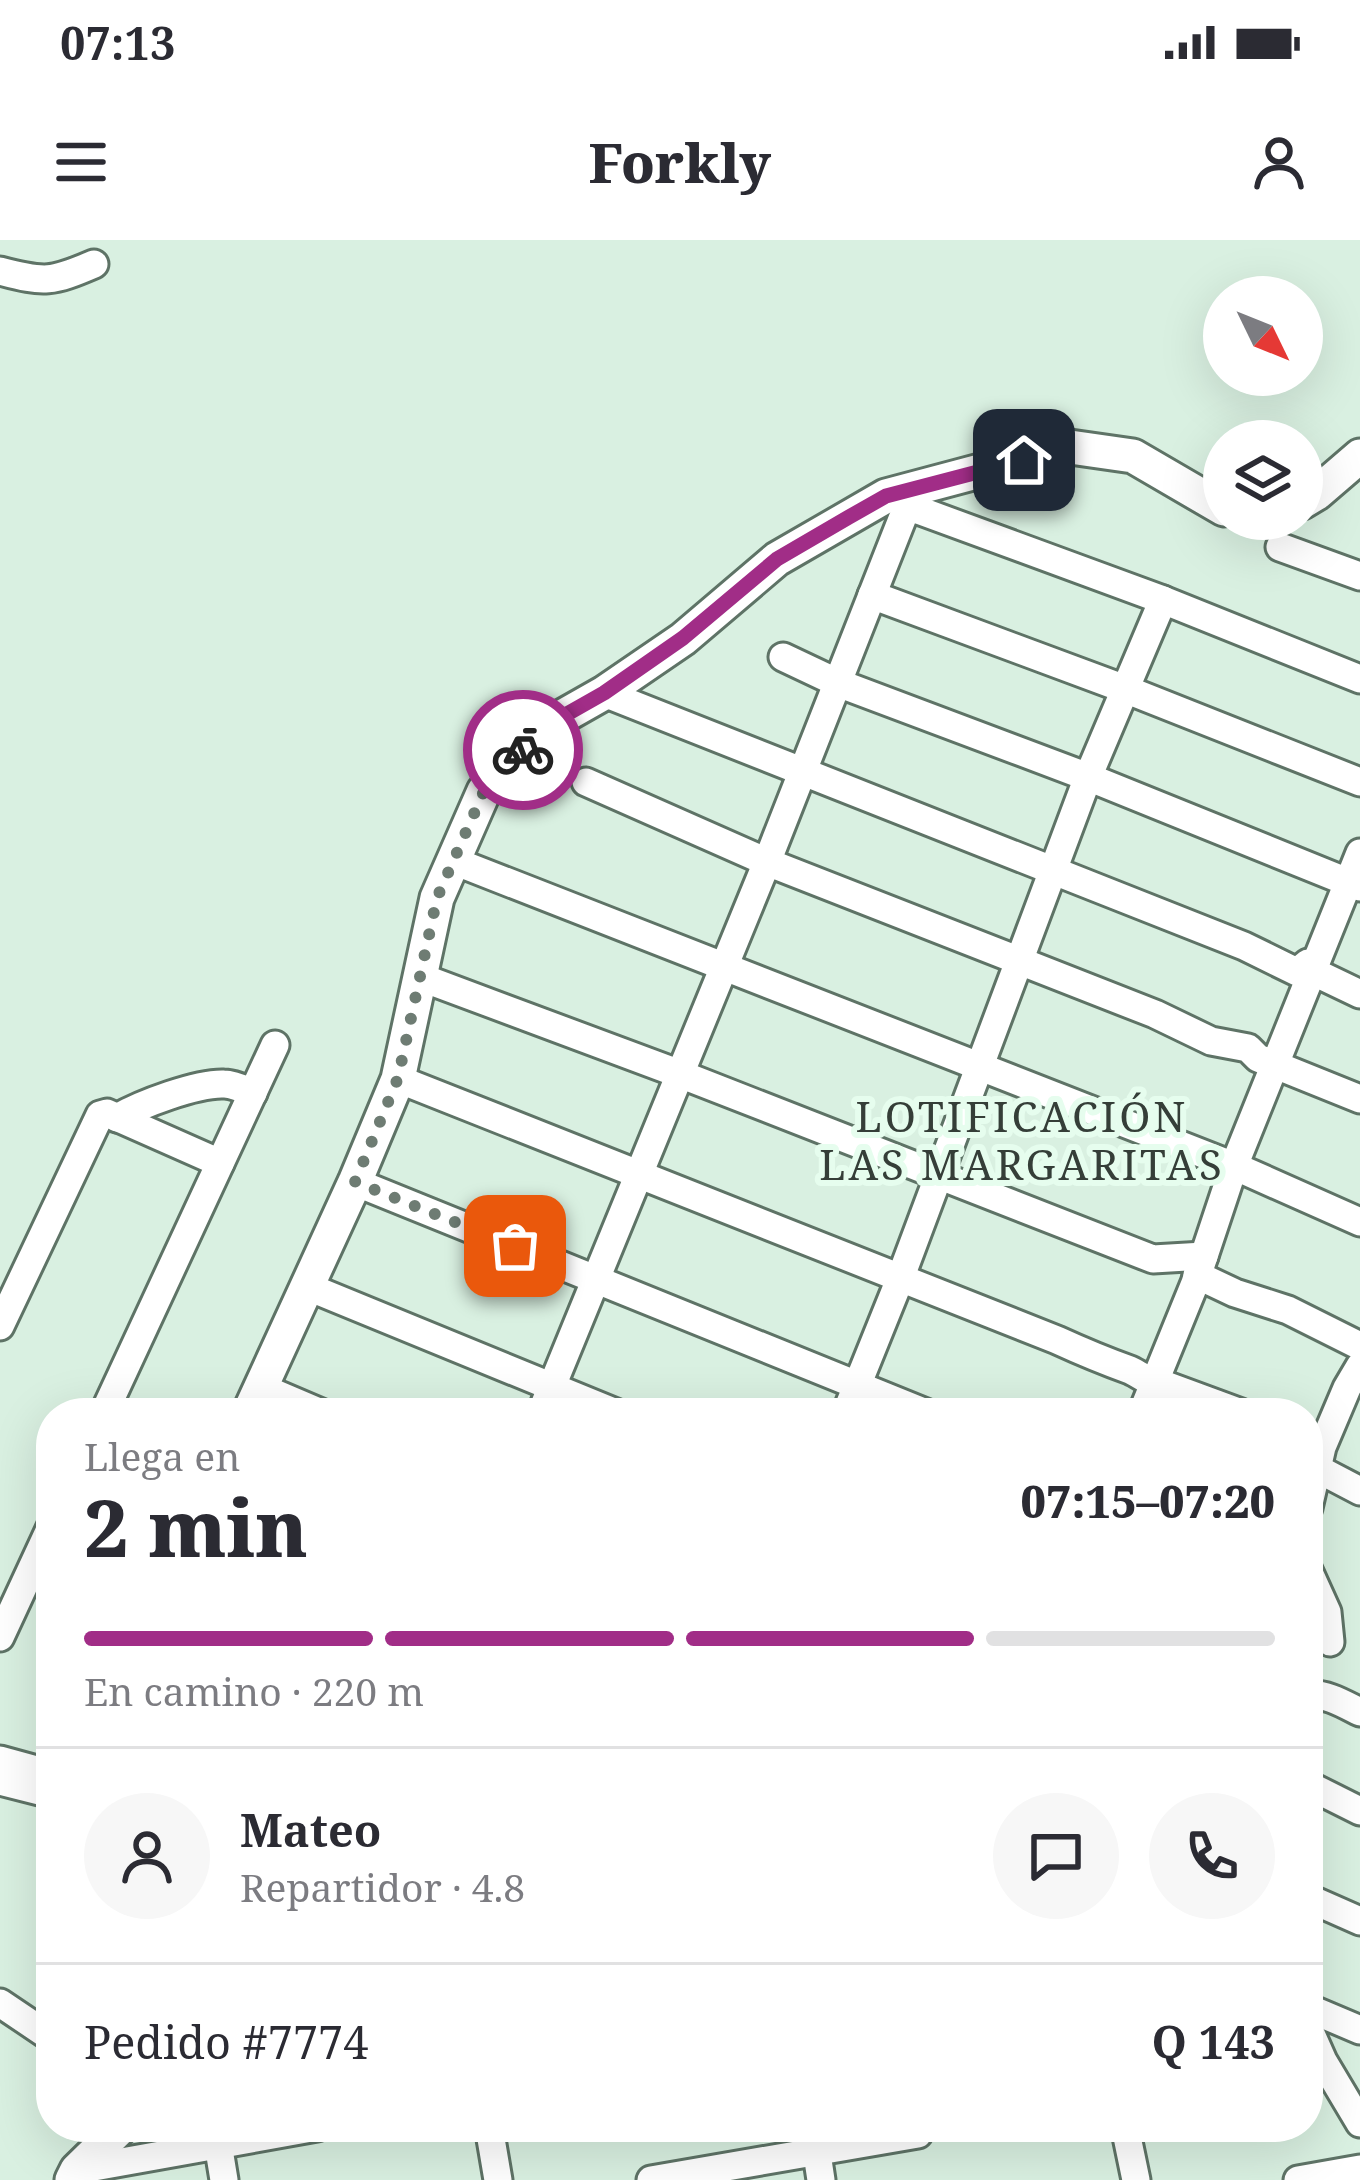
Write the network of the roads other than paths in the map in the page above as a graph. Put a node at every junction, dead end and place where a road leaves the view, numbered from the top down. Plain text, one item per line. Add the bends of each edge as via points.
1 (94, 264) dead end
2 (0, 271) edge
3 (1360, 456) edge
4 (1323, 489) edge
5 (1203, 497) edge
6 (1280, 548) dead end
7 (1360, 576) edge
8 (872, 595) junction
9 (1163, 600) junction
10 (783, 657) dead end
11 (1360, 679) edge
12 (838, 683) junction
13 (1125, 689) junction
14 (604, 693) junction
15 (801, 772) junction
16 (1088, 777) junction
17 (586, 782) dead end
18 (1360, 782) edge
19 (1360, 853) edge
20 (454, 861) junction
21 (766, 862) junction
22 (1053, 871) junction
23 (1354, 885) edge
24 (1019, 961) junction
25 (722, 966) junction
26 (1314, 971) junction
27 (420, 977) junction
28 (1360, 994) edge
29 (275, 1045) dead end
30 (1276, 1063) junction
31 (978, 1066) junction
32 (680, 1074) junction
33 (398, 1078) junction
34 (253, 1093) junction
35 (1360, 1099) edge
36 (117, 1118) junction
37 (220, 1163) junction
38 (1234, 1166) junction
39 (638, 1174) junction
40 (937, 1176) junction
41 (355, 1182) junction
42 (1360, 1222) edge
43 (1200, 1266) junction
44 (595, 1278) junction
45 (900, 1279) junction
46 (306, 1286) junction
47 (0, 1326) edge
48 (1360, 1346) edge
49 (1356, 1383) edge
50 (1153, 1384) junction
51 (550, 1385) junction
52 (857, 1386) junction
53 (111, 1398) edge
54 (256, 1398) edge
55 (546, 1398) edge
56 (581, 1398) edge
57 (852, 1398) edge
58 (888, 1398) edge
59 (1148, 1398) edge
60 (1200, 1398) edge
61 (1323, 1440) edge
62 (1323, 1458) edge
63 (1360, 1491) edge
64 (36, 1559) edge
65 (0, 1637) edge
66 (1323, 1697) edge
67 (1360, 1712) edge
68 (0, 1760) edge
69 (36, 1779) edge
70 (0, 1781) edge
71 (36, 1782) edge
72 (1323, 1792) edge
73 (1360, 1810) edge
74 (1323, 1905) edge
75 (1360, 1921) edge
76 (0, 2003) edge
77 (1323, 2014) edge
78 (36, 2027) edge
79 (1360, 2030) edge
80 (1323, 2072) edge
81 (1360, 2122) edge
82 (107, 2142) edge
83 (195, 2142) edge
84 (218, 2142) edge
85 (492, 2142) edge
86 (798, 2142) edge
87 (815, 2142) edge
88 (1128, 2142) edge
89 (1360, 2168) edge
90 (75, 2175) edge
91 (224, 2180) edge
92 (498, 2180) edge
93 (651, 2180) edge
94 (821, 2180) edge
95 (1136, 2180) edge
96 (1298, 2180) edge

1 - 2 street via 56,280
3 - 4 main road
5 - 14 main road via 1133,456 1070,447 886,496 777,559
6 - 7 street
8 - 9 street via 910,507
8 - 12 street
8 - 13 street
9 - 11 street
9 - 13 street
10 - 12 street
12 - 15 street
12 - 16 street
13 - 16 street
13 - 18 street
14 - 15 street
14 - 20 main road via 544,727 484,791
15 - 21 street
15 - 22 street
16 - 22 street
16 - 23 street
17 - 21 street
19 - 23 street
20 - 25 street
20 - 27 main road
21 - 24 street
21 - 25 street
22 - 24 street
22 - 26 street via 1297,972 1308,964
23 - 26 street
24 - 30 street
24 - 31 street
25 - 31 street
25 - 32 street
26 - 28 street
26 - 30 street
27 - 32 street
27 - 33 main road
29 - 34 street
30 - 35 street
30 - 38 street
31 - 38 street
31 - 40 street
32 - 39 street
32 - 40 street
33 - 39 street
33 - 41 main road
34 - 36 street via 227,1084 197,1087
34 - 37 street
36 - 37 street
36 - 47 street via 100,1115
37 - 53 street
38 - 42 street
38 - 43 street
39 - 44 street
39 - 45 street
40 - 43 street via 1153,1259
40 - 45 street
41 - 44 street
41 - 46 main road
43 - 48 street via 1234,1293
43 - 50 street
44 - 51 street
44 - 52 street
45 - 50 street
45 - 52 street
46 - 51 street
46 - 54 main road
49 - 61 street
50 - 59 street
50 - 60 street
51 - 55 street
51 - 56 street
52 - 57 street
52 - 58 street
62 - 63 street
64 - 65 street
66 - 67 street
68 - 69 street
70 - 71 street
72 - 73 street
74 - 75 street
76 - 78 street
77 - 79 street
80 - 81 street
82 - 90 main road
83 - 90 street
84 - 91 street
85 - 92 street
86 - 93 street
87 - 94 street
88 - 95 street
89 - 96 street

